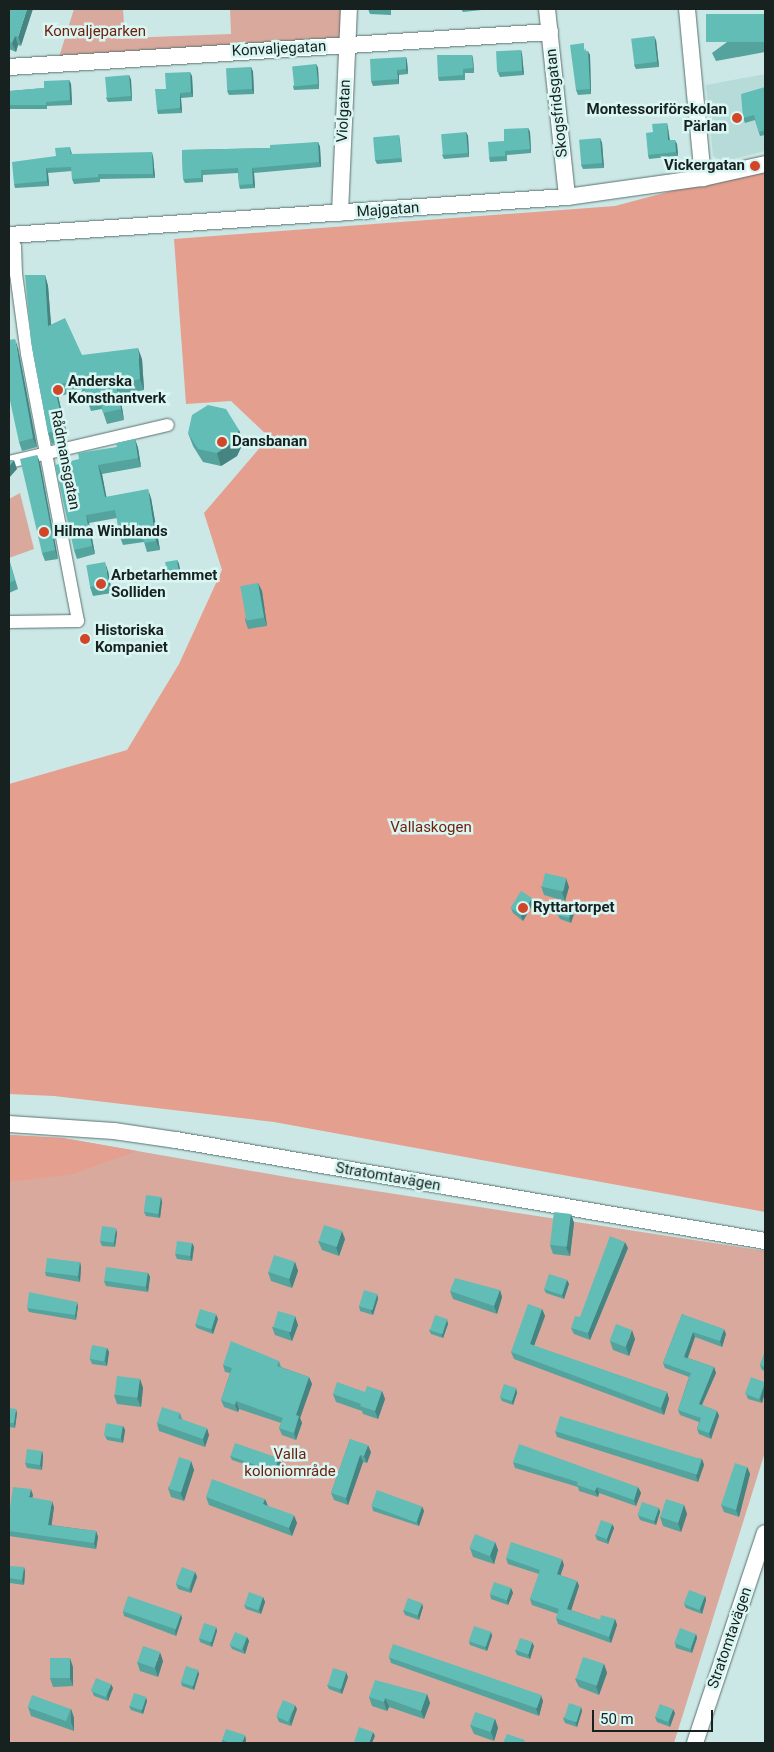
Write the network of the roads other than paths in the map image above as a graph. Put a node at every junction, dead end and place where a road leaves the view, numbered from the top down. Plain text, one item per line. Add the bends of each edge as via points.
1 (349, 9) edge
2 (547, 9) edge
3 (688, 9) edge
4 (550, 32) junction
5 (347, 45) junction
6 (9, 67) edge
7 (765, 164) edge
8 (703, 178) junction
9 (567, 198) junction
10 (340, 213) junction
11 (12, 240) edge
12 (168, 425) dead end
13 (47, 451) junction
14 (9, 462) edge
15 (9, 622) edge
16 (9, 1124) edge
17 (765, 1241) edge
18 (765, 1533) edge
19 (695, 1743) edge

1 - 5 street, Violgatan
2 - 4 street, Skogsfridsgatan
3 - 8 street
4 - 5 street, Konvaljegatan
4 - 9 street, Skogsfridsgatan
5 - 6 street, Konvaljegatan
5 - 10 street, Violgatan
7 - 8 street, Majgatan
8 - 9 street, Majgatan
9 - 10 street, Majgatan
10 - 11 street, Majgatan
11 - 13 street, Rådmansgatan via 27,354
12 - 13 street
13 - 14 street
13 - 15 street, Rådmansgatan via 78,621
16 - 17 street, Stratomtavägen via 149,1136
18 - 19 street, Stratomtavägen

